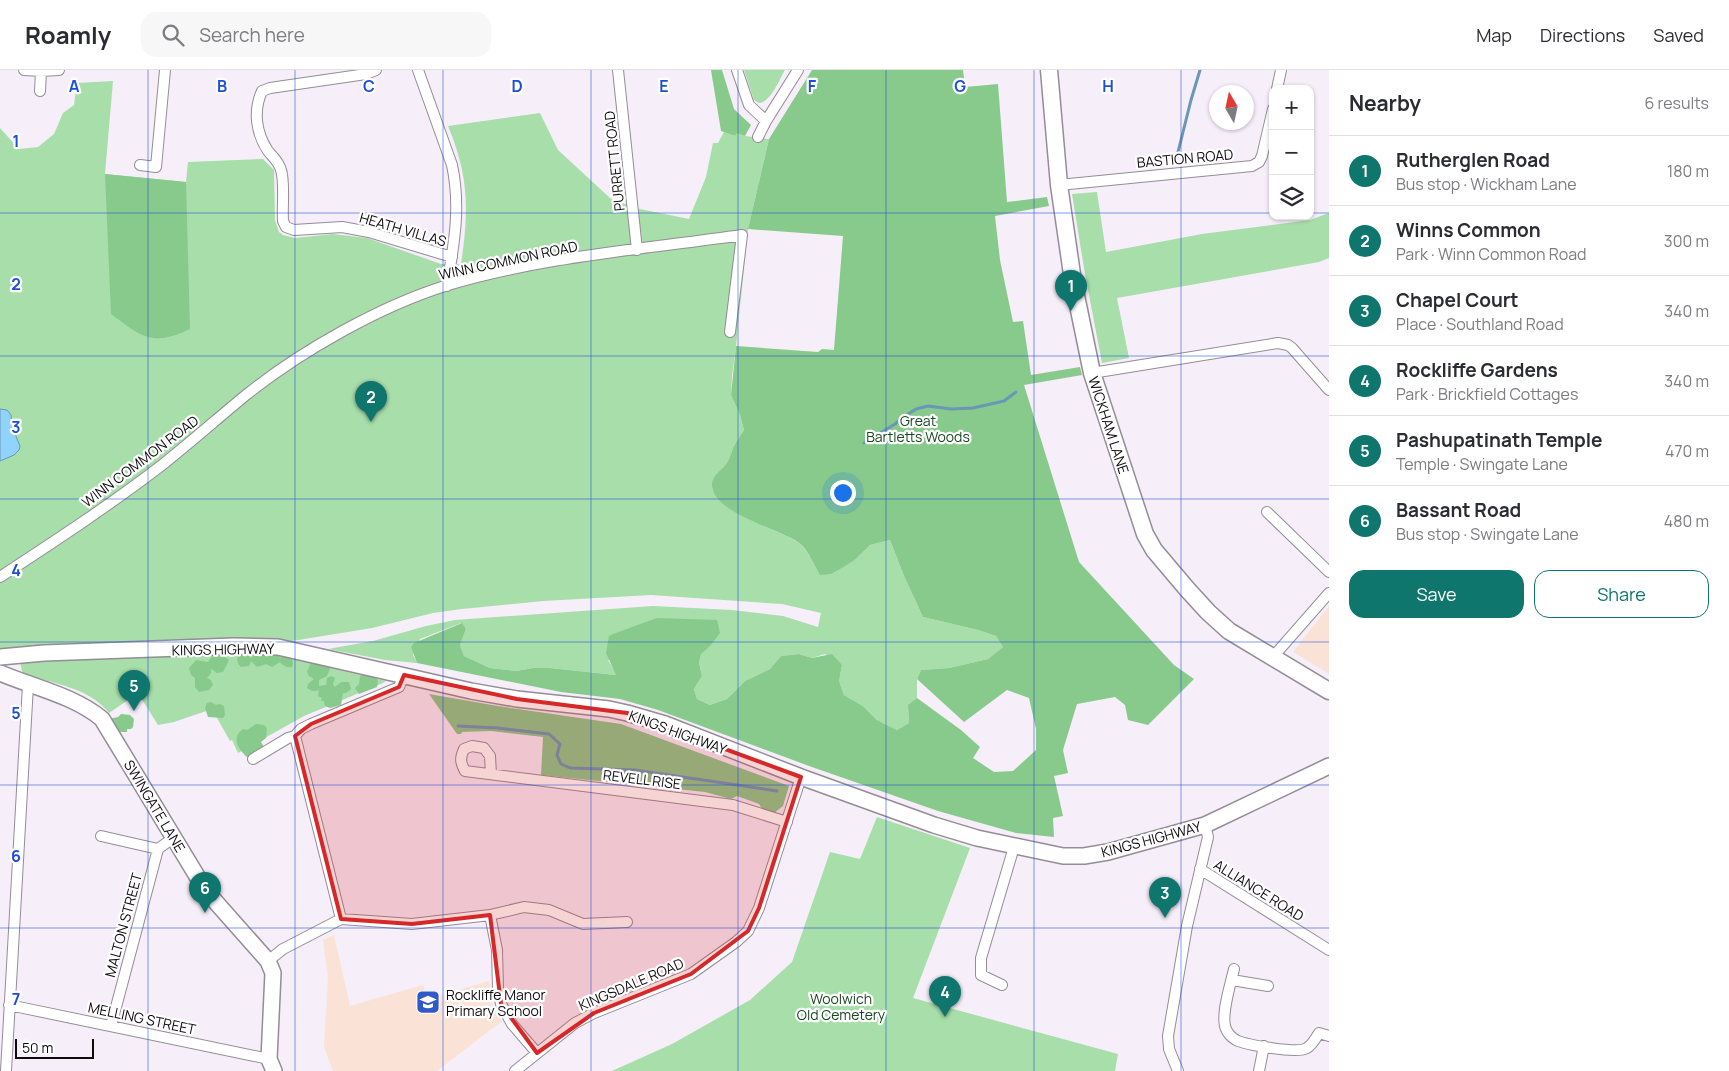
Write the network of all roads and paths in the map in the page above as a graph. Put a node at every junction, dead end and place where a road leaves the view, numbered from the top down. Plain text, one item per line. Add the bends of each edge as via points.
1 (24, 70) edge
2 (59, 70) edge
3 (166, 70) edge
4 (376, 70) edge
5 (418, 70) edge
6 (618, 70) edge
7 (737, 70) edge
8 (798, 70) edge
9 (1049, 70) edge
10 (1282, 70) edge
11 (41, 71) junction
12 (1278, 85) edge
13 (40, 91) dead end
14 (766, 121) junction
15 (1269, 126) edge
16 (758, 137) dead end
17 (140, 165) dead end
18 (1059, 185) junction
19 (637, 250) junction
20 (452, 257) junction
21 (447, 286) junction
22 (730, 332) dead end
23 (1092, 373) junction
24 (1329, 390) edge
25 (1266, 512) dead end
26 (1329, 572) edge
27 (0, 577) edge
28 (1329, 593) edge
29 (0, 657) edge
30 (1272, 658) junction
31 (0, 673) edge
32 (404, 675) junction
33 (28, 685) junction
34 (1329, 691) edge
35 (295, 736) junction
36 (253, 759) dead end
37 (1329, 766) edge
38 (490, 774) dead end
39 (801, 777) junction
40 (787, 822) junction
41 (1205, 825) junction
42 (101, 836) dead end
43 (173, 838) junction
44 (1014, 847) junction
45 (158, 849) junction
46 (1200, 869) junction
47 (490, 915) junction
48 (341, 920) junction
49 (627, 922) dead end
50 (1329, 950) edge
51 (268, 961) junction
52 (1234, 969) dead end
53 (1232, 980) junction
54 (1002, 985) dead end
55 (1268, 986) dead end
56 (9, 1006) junction
57 (111, 1026) junction
58 (1329, 1036) edge
59 (1264, 1046) junction
60 (537, 1053) junction
61 (271, 1065) edge
62 (6, 1071) edge
63 (515, 1071) edge
64 (1178, 1071) edge
65 (1259, 1071) edge

1 - 11 street
2 - 11 street
3 - 17 street via 167,110 156,167
4 - 20 street, HEATH VILLAS via 262,91 257,104 257,121 264,144 282,171 283,221 286,227 294,230 358,229
5 - 20 street via 455,176 458,218
6 - 19 street, PURRETT ROAD
7 - 14 street via 749,105
8 - 14 street
9 - 18 main road, WICKHAM LANE
10 - 12 street
11 - 13 street
14 - 16 street
15 - 18 street, BASTION ROAD via 1262,156 1252,166
18 - 23 main road, WICKHAM LANE via 1073,281
19 - 21 street, WINN COMMON ROAD via 528,267
19 - 22 street, WINN COMMON ROAD via 742,235
20 - 21 street
21 - 27 street, WINN COMMON ROAD via 367,319 286,366 162,464
23 - 24 street via 1278,343 1292,348
23 - 30 main road, WICKHAM LANE via 1145,534 1154,550 1208,612
25 - 26 street
28 - 30 street
29 - 32 street, KINGS HIGHWAY via 256,646 278,647
30 - 34 main road, WICKHAM LANE
31 - 33 street, SWINGATE LANE
32 - 35 street via 399,687 311,724
32 - 39 street, KINGS HIGHWAY via 517,699 627,713 665,724
33 - 43 street, SWINGATE LANE via 91,709 102,718
33 - 56 street
35 - 36 street
35 - 48 street
37 - 41 street, KINGS HIGHWAY
38 - 40 street, REVELL RISE via 733,805
39 - 40 street, KINGSDALE ROAD
39 - 44 street, KINGS HIGHWAY via 934,825
40 - 60 street, KINGSDALE ROAD via 759,908 748,931 691,974 594,1013 575,1023
41 - 44 street, KINGS HIGHWAY via 1084,856 1063,856
41 - 46 street via 1208,837
42 - 45 street
43 - 45 street
43 - 51 street, SWINGATE LANE via 206,891
44 - 54 street via 981,958 982,975
45 - 57 street, MALTON STREET
46 - 50 street, ALLIANCE ROAD
46 - 64 street via 1168,1036 1169,1049
47 - 48 street via 412,924
47 - 49 street via 524,908 549,910 583,924
47 - 60 street via 498,950 501,1004 512,1024
48 - 51 street via 283,949
51 - 61 street via 272,973
52 - 53 street
53 - 55 street
53 - 59 street via 1225,1028 1237,1040
56 - 57 street, MELLING STREET
56 - 62 street
57 - 61 street, MELLING STREET
58 - 59 street via 1319,1033 1308,1048 1300,1051
59 - 65 street
60 - 63 street, KINGSDALE ROAD

